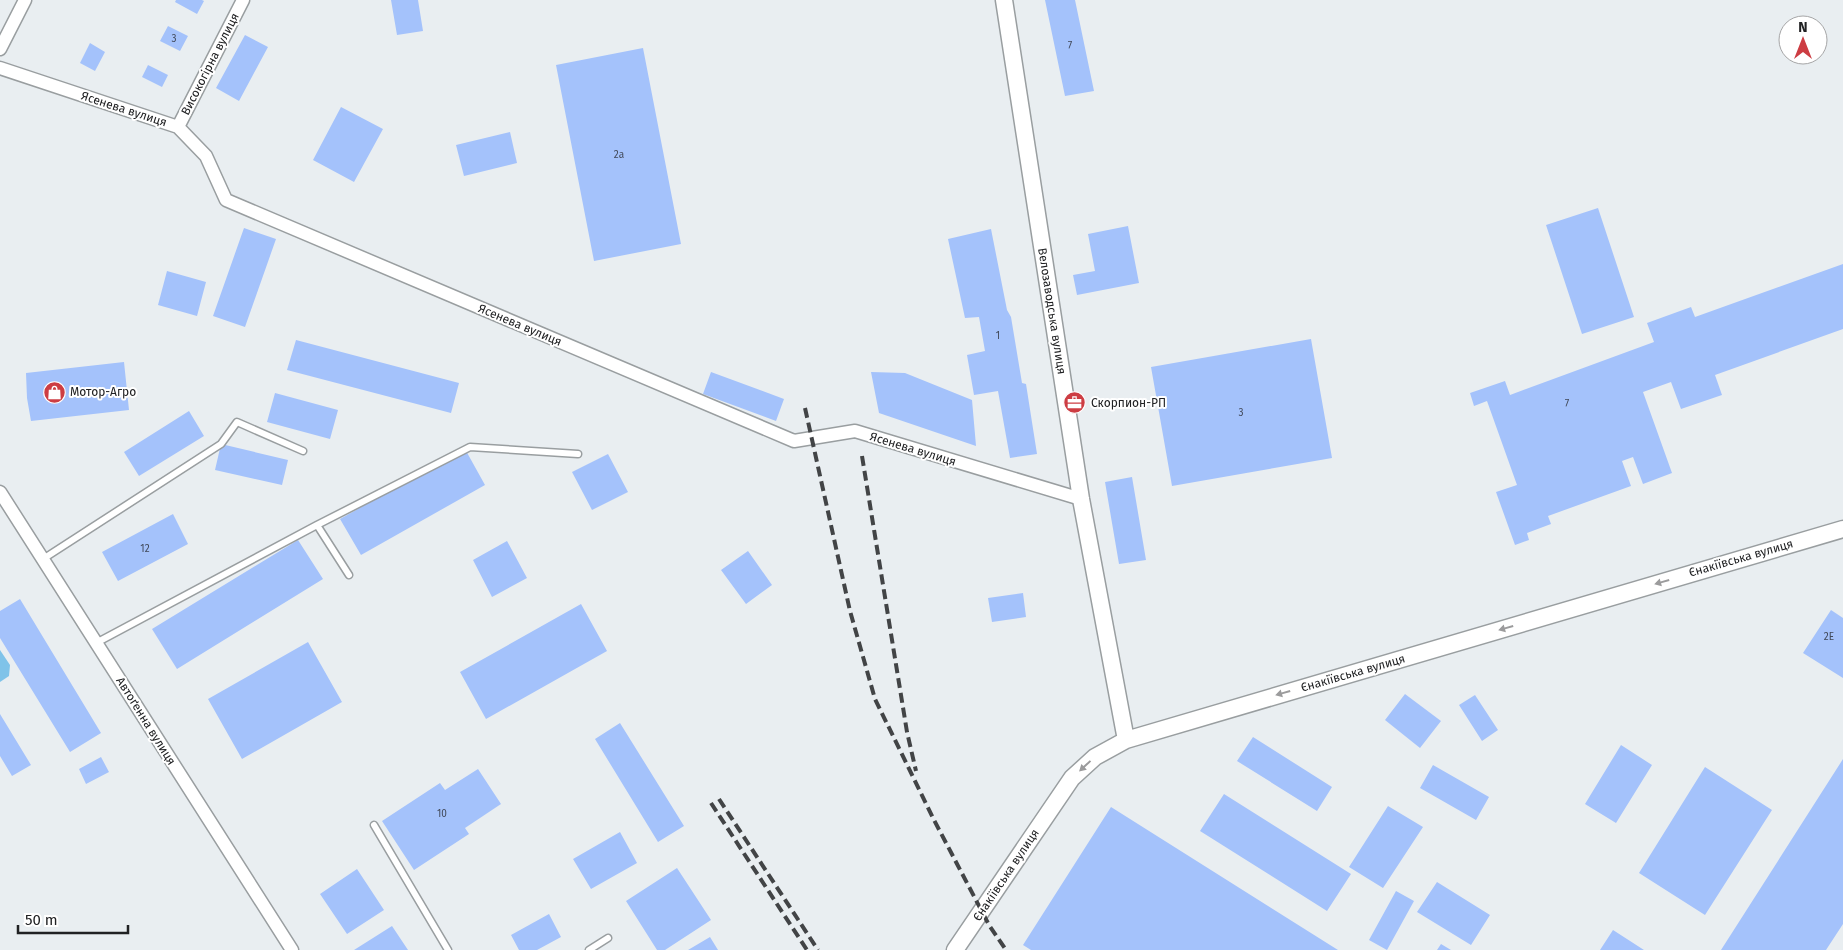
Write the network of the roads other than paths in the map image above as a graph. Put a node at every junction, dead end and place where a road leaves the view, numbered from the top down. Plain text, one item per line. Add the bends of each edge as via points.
1 (25, 0) edge
2 (243, 0) edge
3 (1004, 0) edge
4 (0, 49) edge
5 (0, 68) edge
6 (178, 127) junction
7 (303, 451) dead end
8 (578, 454) dead end
9 (0, 492) edge
10 (1081, 499) junction
11 (317, 525) junction
12 (1843, 528) edge
13 (43, 559) junction
14 (349, 575) dead end
15 (96, 643) junction
16 (1126, 740) junction
17 (374, 825) dead end
18 (608, 938) dead end
19 (292, 950) edge
20 (448, 950) edge
21 (589, 950) edge
22 (955, 950) edge

1 - 4 street
2 - 6 street, Високогірна вулиця
3 - 10 street, Велозаводська вулиця
5 - 6 street, Ясенева вулиця
6 - 10 street, Ясенева вулиця via 206,156 226,200 794,441 854,431
7 - 13 lane via 237,422 221,444
8 - 11 lane via 470,447
9 - 13 street, Автоґенна вулиця
10 - 16 street, Велозаводська вулиця
11 - 14 lane
11 - 15 lane
12 -> 16 street, Єнакіївська вулиця
13 - 15 street, Автоґенна вулиця
15 - 19 street, Автоґенна вулиця
16 -> 22 street, Єнакіївська вулиця via 1095,757 1072,778
17 - 20 lane
18 - 21 lane

